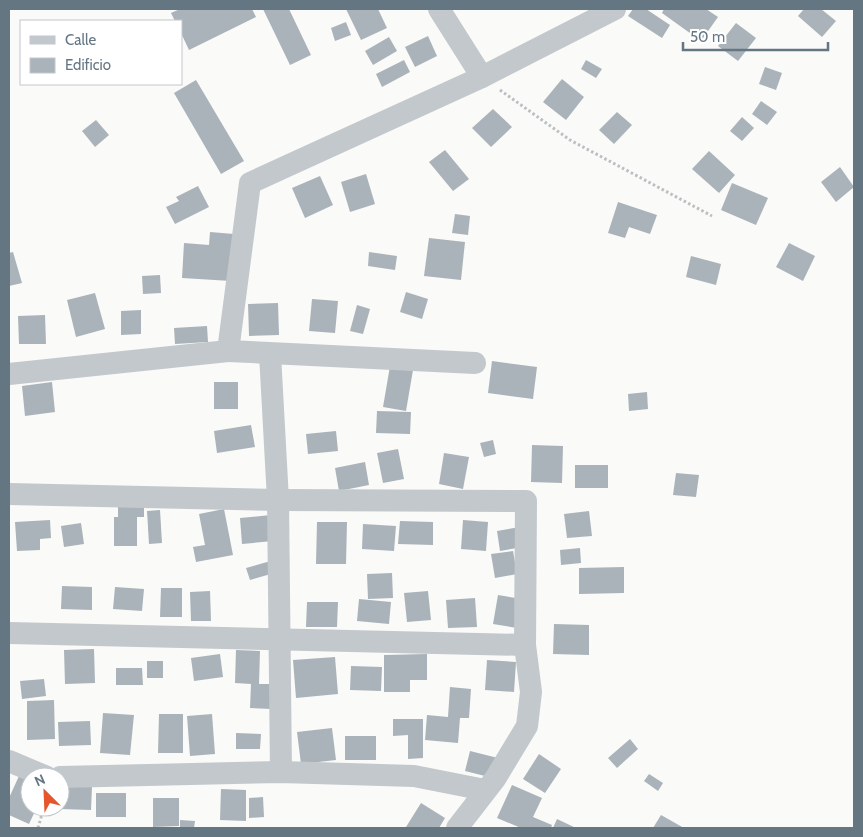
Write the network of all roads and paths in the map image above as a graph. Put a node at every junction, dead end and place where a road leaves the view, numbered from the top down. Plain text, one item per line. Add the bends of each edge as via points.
1 (440, 9) edge
2 (615, 9) edge
3 (482, 77) junction
4 (712, 216) dead end
5 (228, 350) junction
6 (270, 354) junction
7 (475, 363) dead end
8 (9, 374) edge
9 (9, 494) edge
10 (278, 500) junction
11 (9, 633) edge
12 (280, 639) junction
13 (525, 645) junction
14 (9, 761) edge
15 (23, 767) edge
16 (281, 772) junction
17 (70, 777) edge
18 (485, 790) junction
19 (464, 826) edge

1 - 3 street
2 - 3 street
3 - 4 path via 570,140
3 - 5 street via 250,183
5 - 6 street
5 - 8 street
6 - 7 street
6 - 10 street
9 - 10 street
10 - 12 street
10 - 13 street via 526,501
11 - 12 street
12 - 13 street
12 - 16 street
13 - 18 street via 531,692 527,726
14 - 15 street
16 - 17 street
16 - 18 street via 414,776
18 - 19 street

